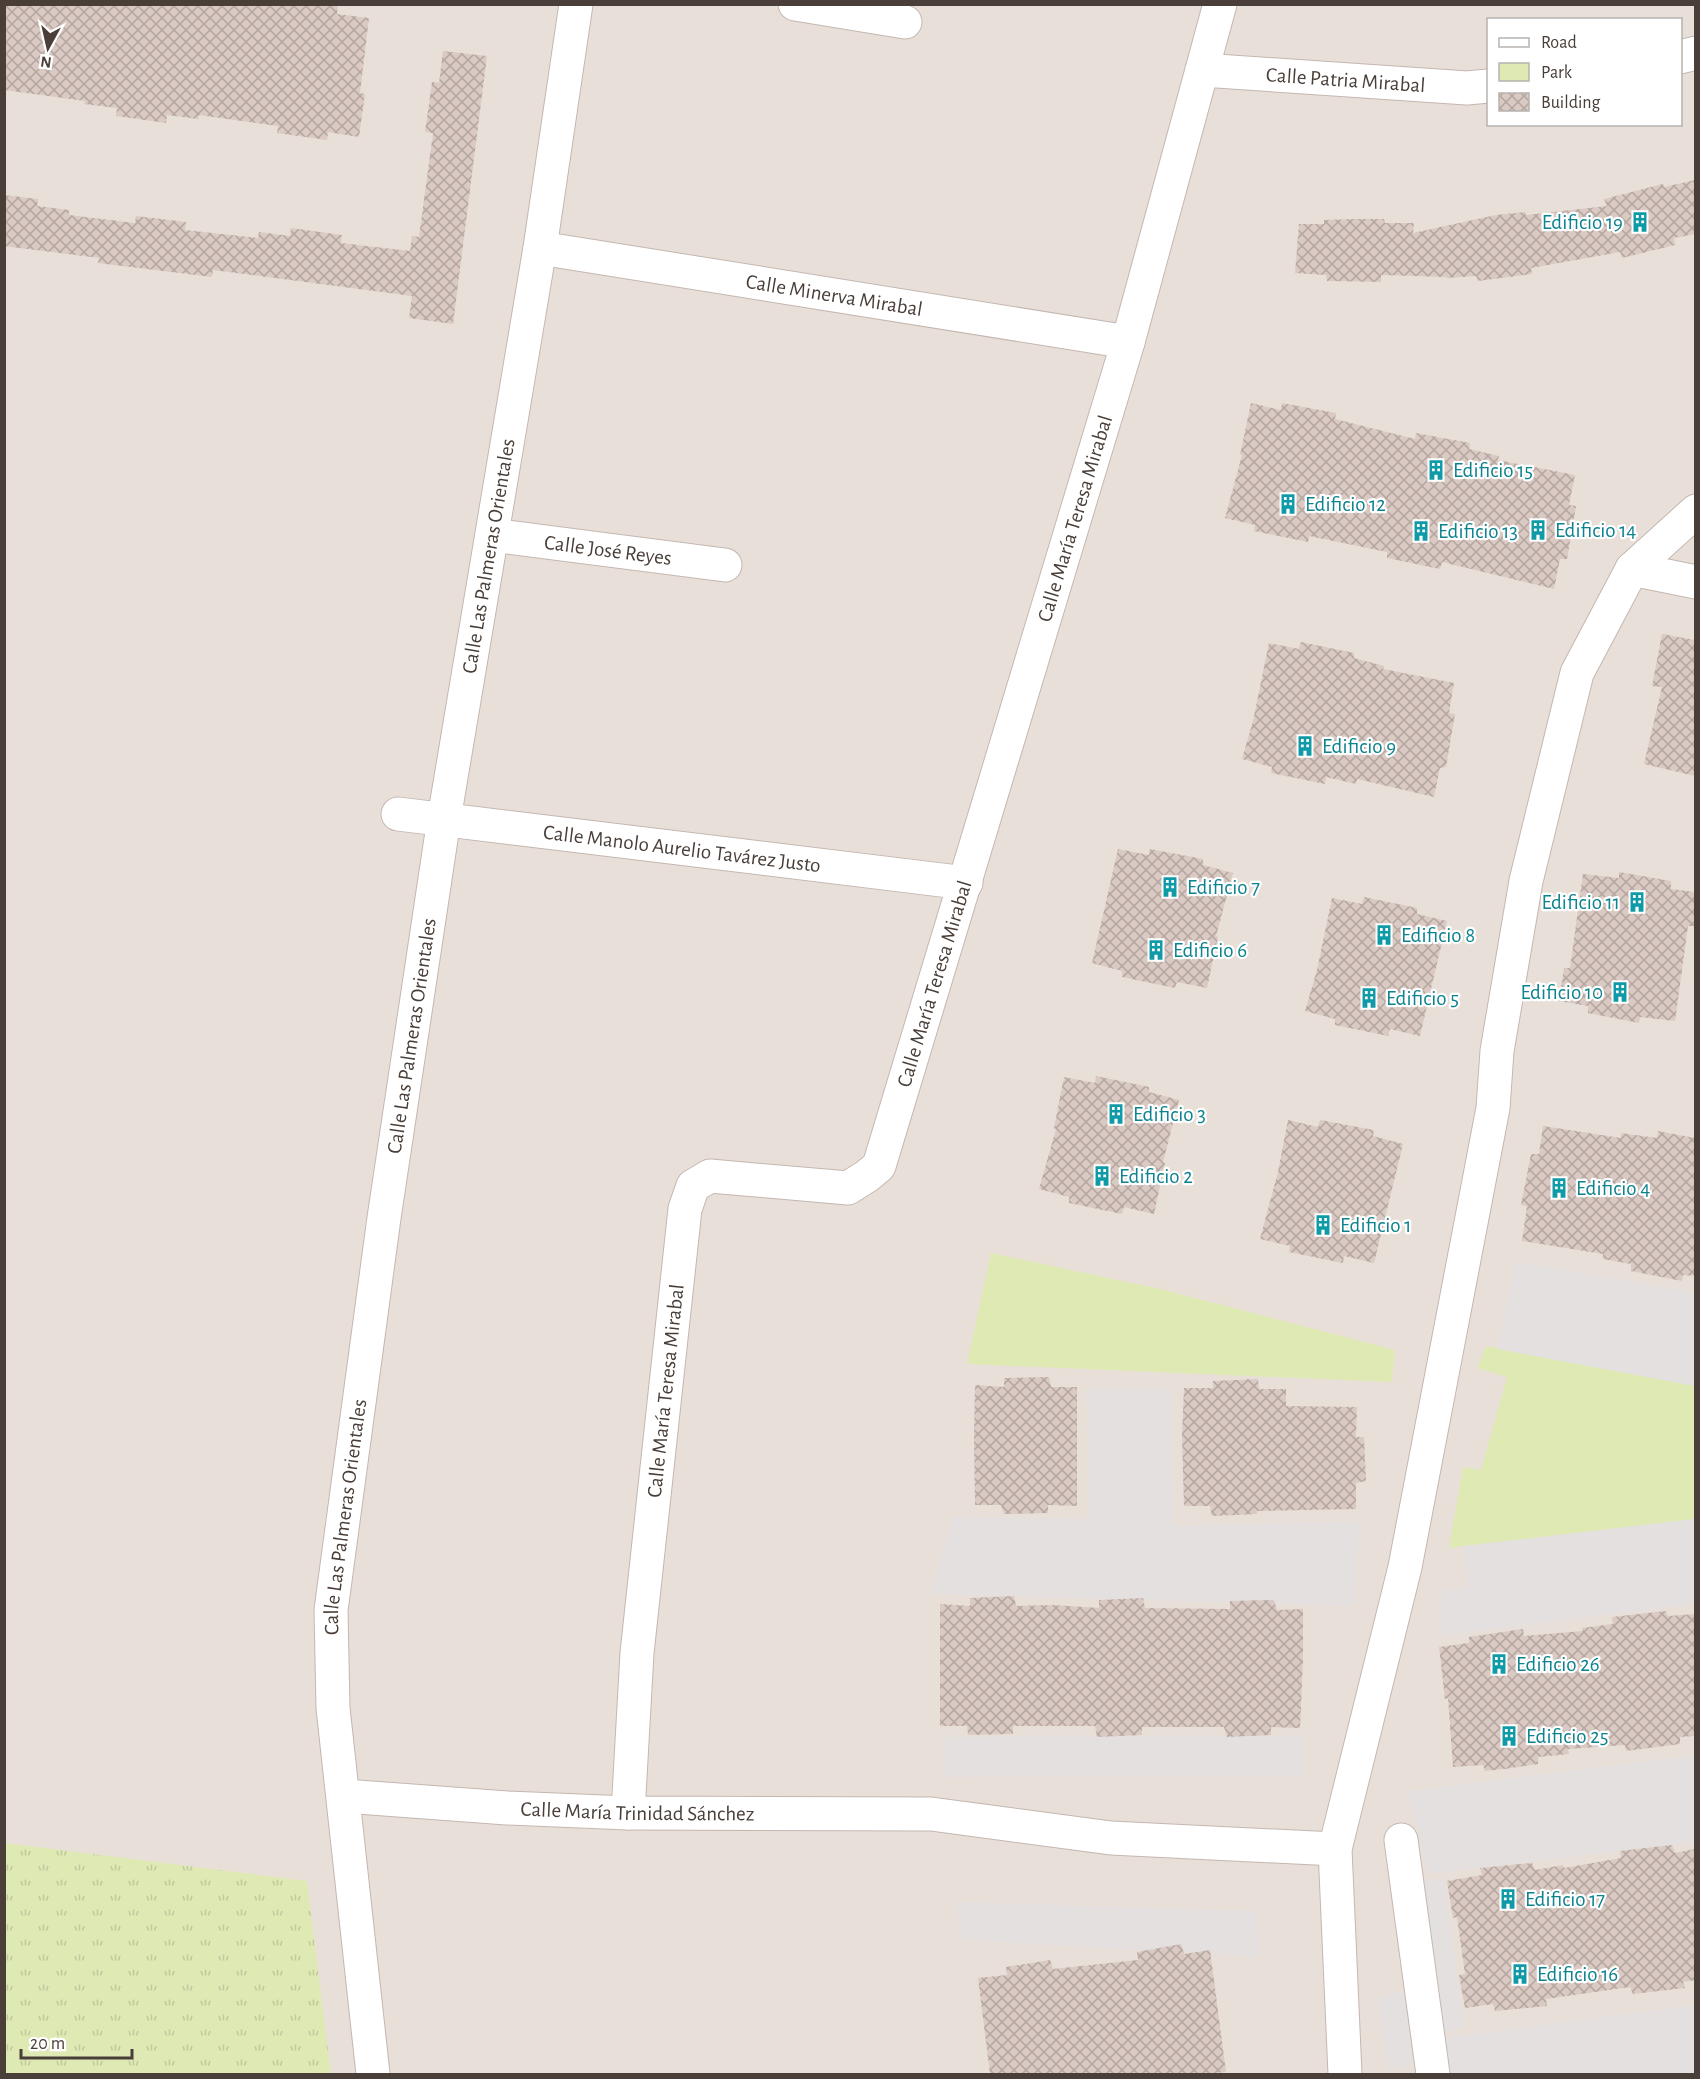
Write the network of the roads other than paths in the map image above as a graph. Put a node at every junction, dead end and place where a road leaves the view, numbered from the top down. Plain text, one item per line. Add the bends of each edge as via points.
1 (576, 4) edge
2 (795, 4) edge
3 (1220, 4) edge
4 (905, 22) dead end
5 (1202, 70) junction
6 (1487, 86) edge
7 (540, 248) junction
8 (1128, 342) junction
9 (1695, 511) edge
10 (492, 535) junction
11 (725, 565) dead end
12 (1632, 569) junction
13 (1695, 582) edge
14 (398, 814) dead end
15 (444, 819) junction
16 (966, 883) junction
17 (344, 1796) junction
18 (628, 1813) junction
19 (1401, 1840) dead end
20 (1335, 1849) junction
21 (373, 2074) edge
22 (1345, 2074) edge
23 (1433, 2074) edge

1 - 7 street, Calle Las Palmeras Orientales
2 - 4 street
3 - 5 street, Calle María Teresa Mirabal
5 - 6 street, Calle Patria Mirabal via 1467,88
5 - 8 street, Calle María Teresa Mirabal
7 - 8 street, Calle Minerva Mirabal
7 - 10 street, Calle Las Palmeras Orientales
8 - 16 street, Calle María Teresa Mirabal
9 - 12 street
10 - 11 street, Calle José Reyes
10 - 15 street, Calle Las Palmeras Orientales
12 - 13 street
12 - 20 street via 1577,673 1526,881 1497,1051 1493,1108 1405,1567
14 - 15 street, Calle Manolo Aurelio Tavárez Justo
15 - 16 street, Calle Manolo Aurelio Tavárez Justo
15 - 17 street, Calle Las Palmeras Orientales via 331,1610 333,1708
16 - 18 street, Calle María Teresa Mirabal via 879,1166 848,1188 710,1176 693,1186 685,1209 637,1653
17 - 18 street, Calle María Trinidad Sánchez
17 - 21 street, Calle Las Palmeras Orientales
18 - 20 street, Calle María Trinidad Sánchez via 931,1814 1111,1838
19 - 23 street
20 - 22 street

